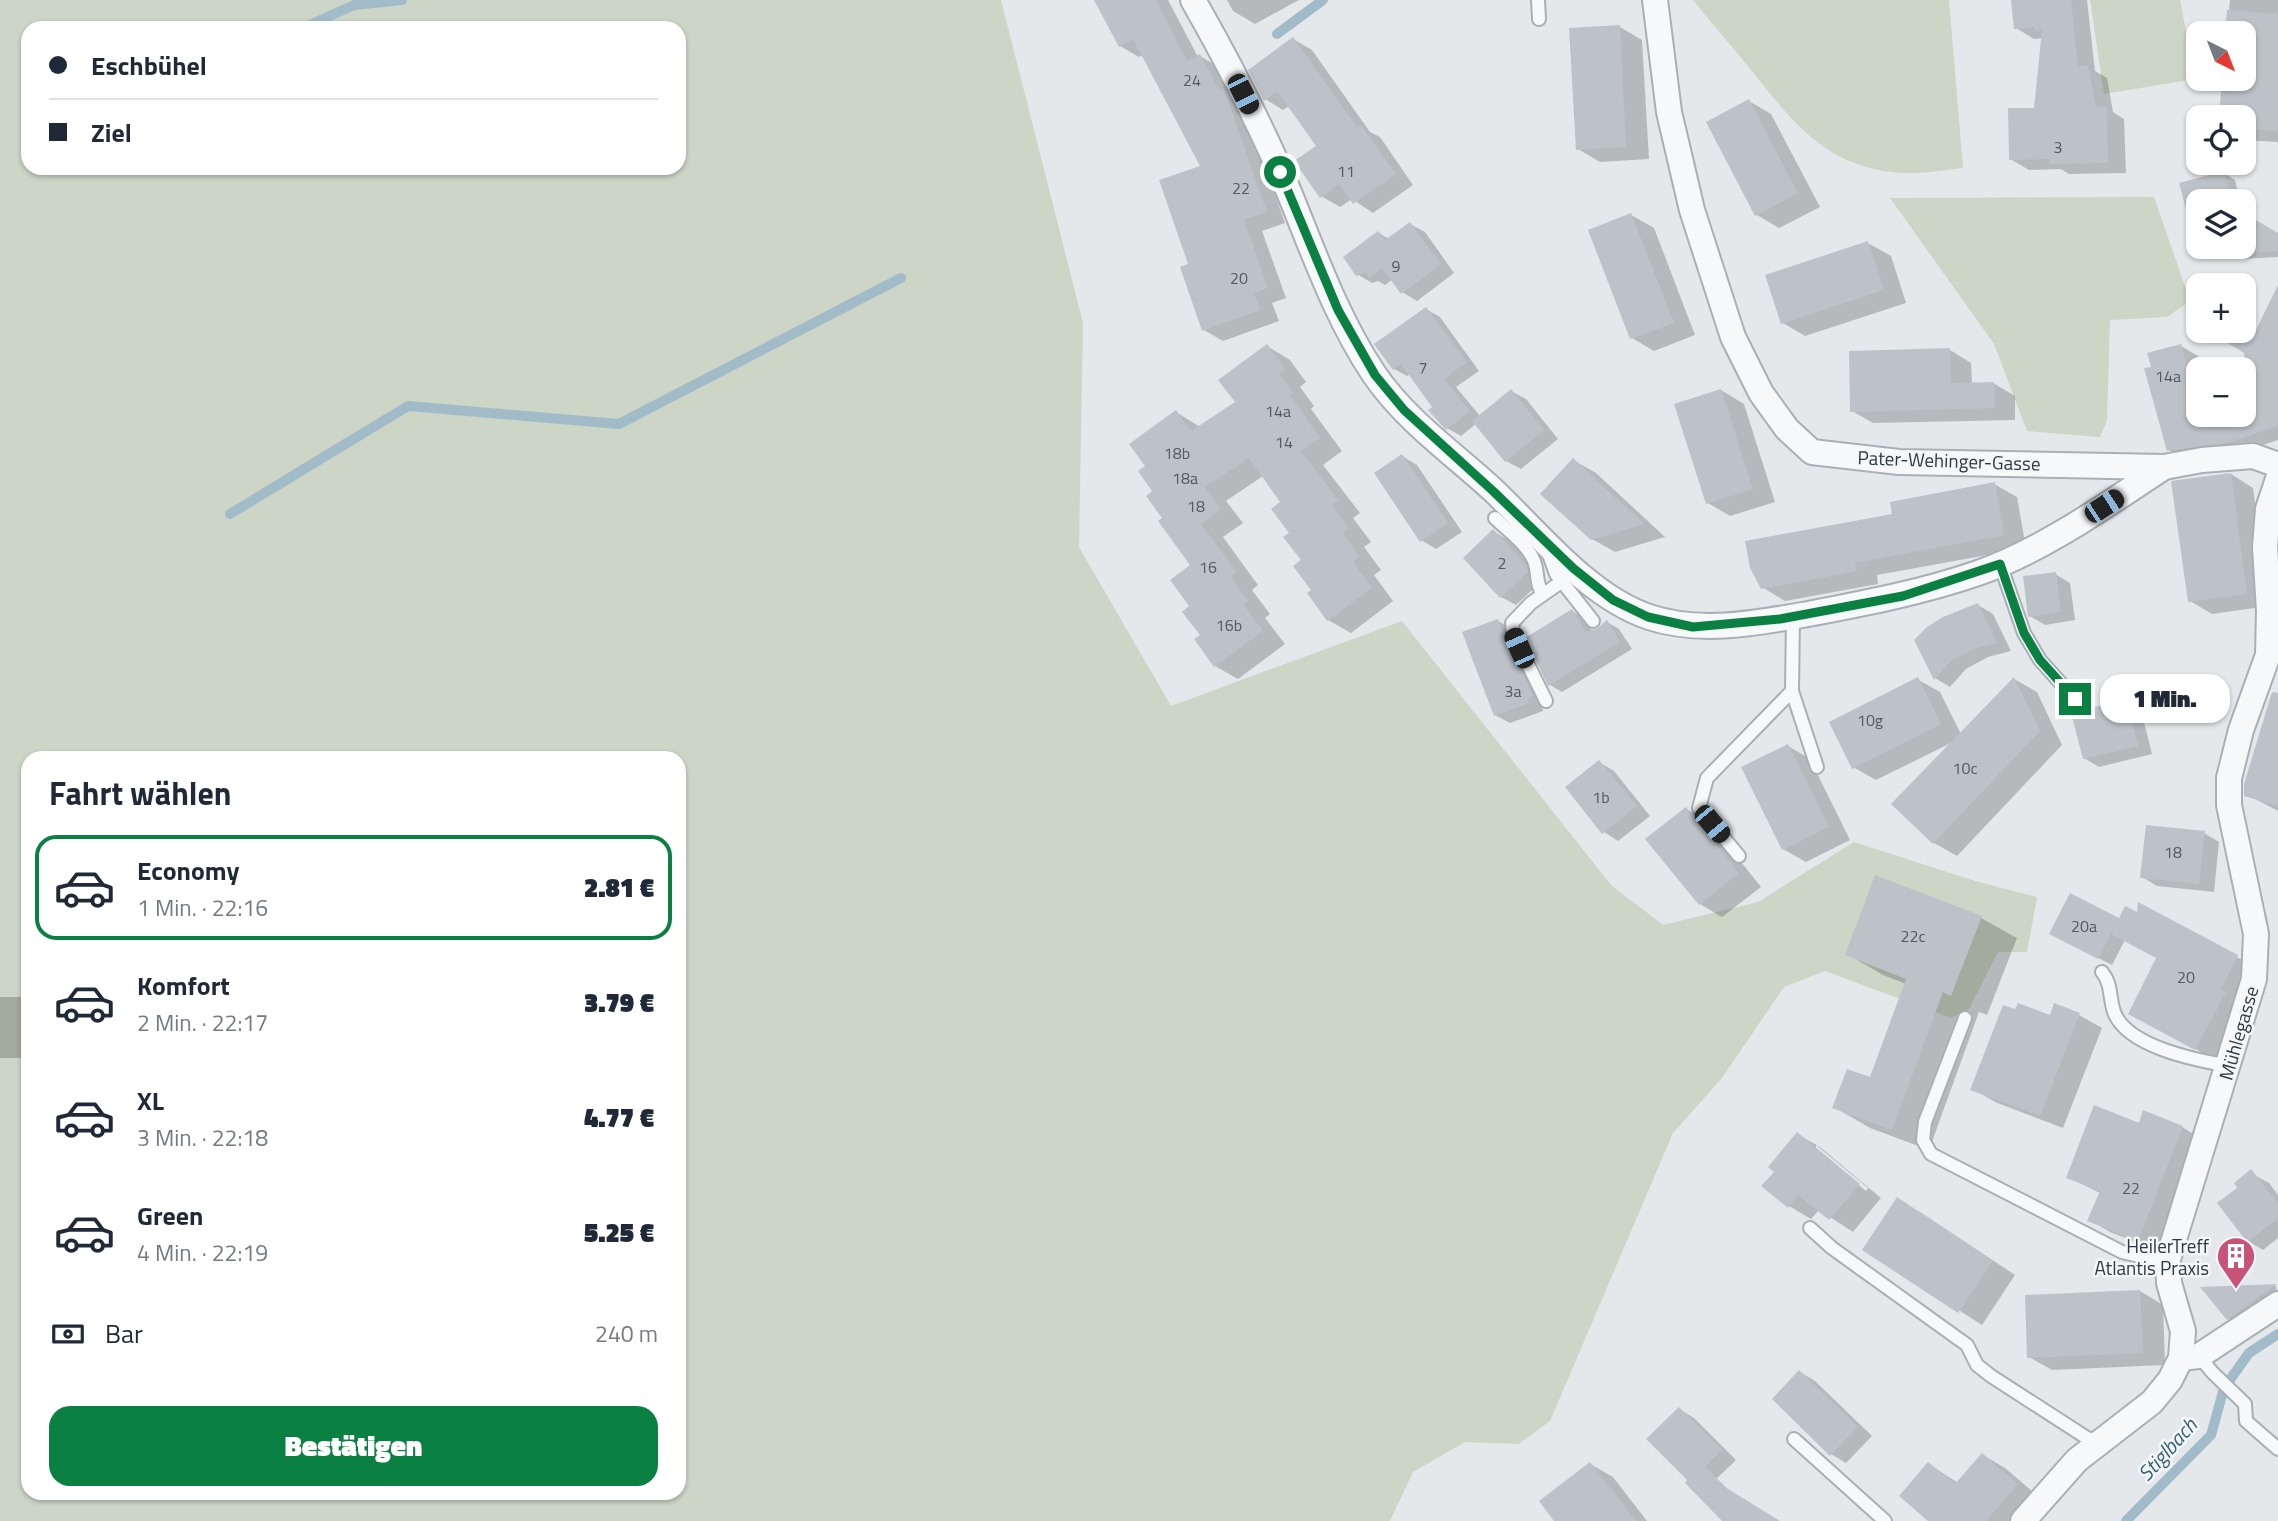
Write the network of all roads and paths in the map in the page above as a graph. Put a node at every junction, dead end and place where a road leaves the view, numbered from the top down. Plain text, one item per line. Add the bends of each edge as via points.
1 (1193, 0) edge
2 (1538, 0) edge
3 (1656, 0) edge
4 (1539, 19) dead end
5 (2278, 465) edge
6 (2164, 467) junction
7 (2278, 479) edge
8 (1495, 518) dead end
9 (1548, 544) junction
10 (2000, 564) junction
11 (1561, 582) junction
12 (1543, 594) junction
13 (1793, 616) junction
14 (1592, 621) dead end
15 (2273, 651) edge
16 (1791, 691) junction
17 (2075, 699) dead end
18 (1546, 701) dead end
19 (1817, 766) dead end
20 (1740, 856) dead end
21 (2102, 972) dead end
22 (1965, 1018) dead end
23 (2228, 1066) junction
24 (1810, 1228) dead end
25 (2168, 1259) junction
26 (2278, 1304) edge
27 (2197, 1362) junction
28 (1794, 1439) dead end
29 (2099, 1441) junction
30 (2278, 1449) edge
31 (1885, 1521) edge
32 (2023, 1521) edge

1 - 9 street via 1254,115 1338,310 1375,375 1404,410
2 - 4 lane
3 - 6 street, Pater-Wehinger-Gasse via 1671,124 1692,210 1733,337 1761,393 1803,445 1812,453 1899,462
5 - 6 street, Pater-Wehinger-Gasse via 2253,456
6 - 10 street via 2084,520
7 - 15 street, Mühlegasse via 2268,509 2265,547
8 - 12 lane via 1529,552
9 - 11 lane via 1548,557
9 - 13 street via 1613,600 1648,617 1693,627
10 - 13 street via 1903,596
10 - 17 lane via 2024,633 2040,660
11 - 12 lane
11 - 14 lane
12 - 18 lane via 1512,623
13 - 16 lane
15 - 23 street, Mühlegasse via 2241,730 2229,778 2229,805 2256,934 2254,979
16 - 19 lane
16 - 20 lane via 1707,778 1699,807
21 - 23 lane via 2109,980 2114,1012 2124,1029 2162,1050
22 - 25 lane via 1925,1122 1923,1140 1931,1154 2122,1252
23 - 25 street, Mühlegasse
24 - 29 lane via 1967,1345 1977,1365 2087,1438
25 - 27 street, Mühlegasse via 2169,1283
26 - 27 street
27 - 29 street
27 - 30 lane via 2245,1404 2246,1421
28 - 31 lane
29 - 32 street

